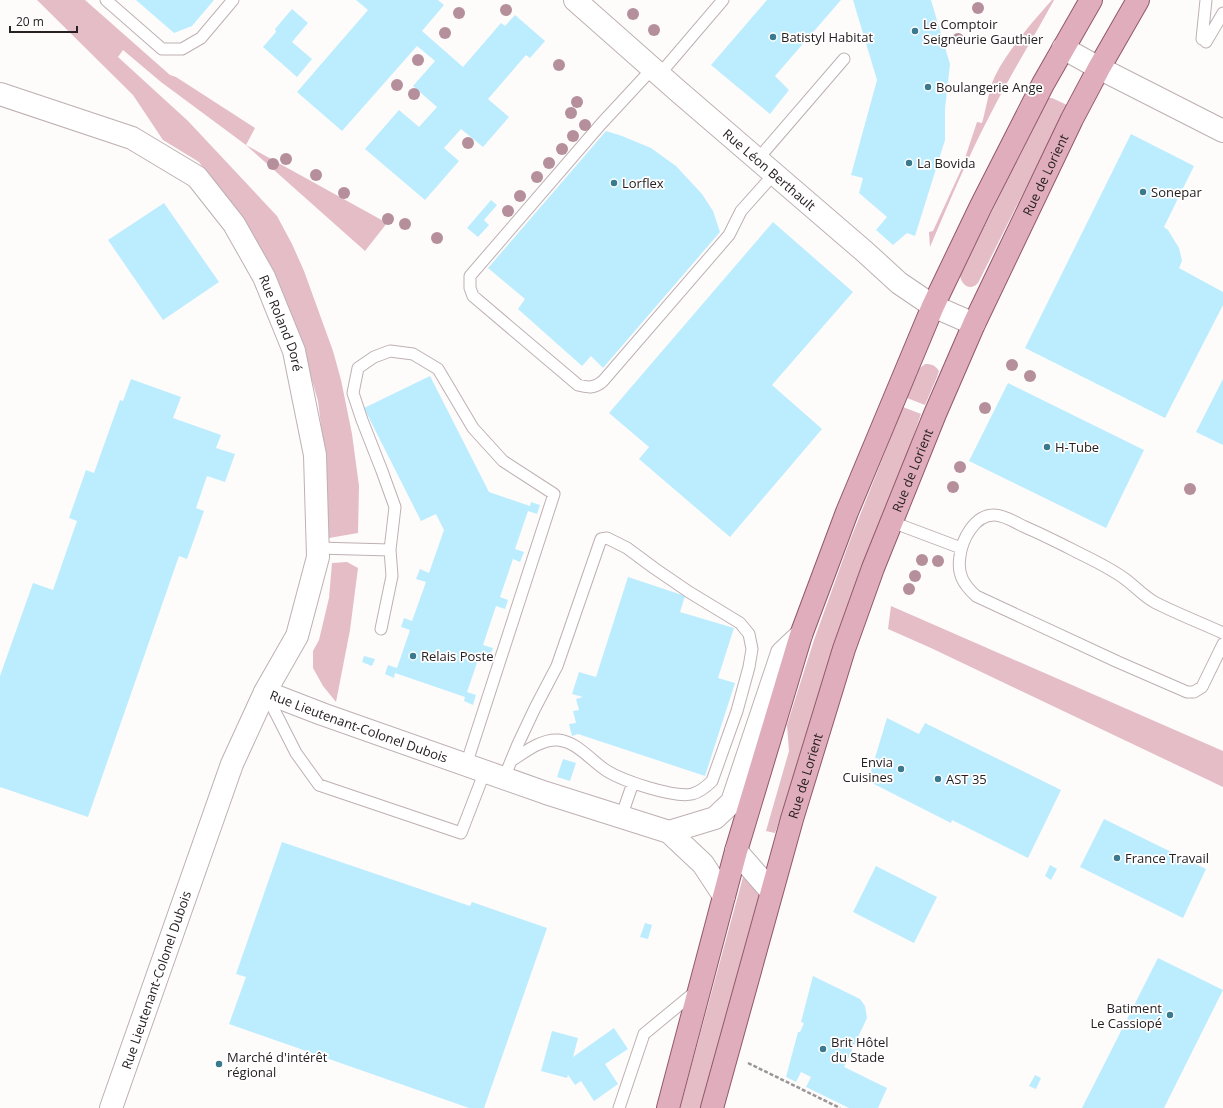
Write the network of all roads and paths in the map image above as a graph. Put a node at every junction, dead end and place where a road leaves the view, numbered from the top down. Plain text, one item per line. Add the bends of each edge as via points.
1 (106, 0) edge
2 (233, 0) edge
3 (575, 0) edge
4 (723, 0) edge
5 (1091, 0) edge
6 (1138, 0) edge
7 (1206, 0) edge
8 (1223, 13) edge
9 (1063, 48) junction
10 (844, 59) dead end
11 (1099, 68) junction
12 (656, 72) junction
13 (0, 94) edge
14 (1223, 131) edge
15 (757, 160) junction
16 (774, 174) junction
17 (934, 306) junction
18 (974, 324) junction
19 (892, 522) junction
20 (318, 548) junction
21 (961, 548) junction
22 (390, 550) junction
23 (381, 629) dead end
24 (1223, 633) edge
25 (801, 634) junction
26 (1223, 644) edge
27 (265, 692) junction
28 (492, 769) junction
29 (633, 783) junction
30 (621, 817) junction
31 (669, 832) junction
32 (736, 851) junction
33 (771, 891) junction
34 (724, 896) junction
35 (699, 989) junction
36 (727, 1054) junction
37 (111, 1108) edge
38 (619, 1108) edge
39 (668, 1108) edge
40 (712, 1108) edge
41 (840, 1108) edge

1 - 2 lane via 162,49 182,49 201,38
3 - 12 street, Rue Léon Berthault
4 - 12 lane
5 - 9 main road
6 - 11 main road, Rue de Lorient
7 - 8 lane via 1204,40
9 - 11 street
9 - 17 main road via 1004,160
10 - 15 lane
11 - 14 street
11 - 18 main road, Rue de Lorient
12 - 15 street, Rue Léon Berthault
12 - 16 lane via 637,87 601,124 470,276 473,296 578,385 598,385 729,235 741,211
13 - 20 street, Rue Roland Doré via 132,138 197,177 234,224 264,277 294,351 315,455
15 - 16 street, Rue Léon Berthault
16 - 17 street, Rue Léon Berthault via 899,283
17 - 18 street, Rue Léon Berthault
17 - 25 main road via 847,512
18 - 19 main road, Rue de Lorient
19 - 21 lane
19 - 33 main road, Rue de Lorient via 844,649
20 - 22 lane
20 - 27 street, Rue Roland Doré via 318,557 297,636
21 - 24 lane via 967,534 976,523 993,515 1003,517 1105,566 1155,603
21 - 26 lane via 958,565 961,577 976,596 1187,692 1194,692 1202,687
22 - 23 lane via 392,576
22 - 28 lane via 394,507 353,393 358,368 374,357 390,351 413,354 438,369 473,428 503,461 554,494 477,728
25 - 31 street via 782,654 732,802 715,818
25 - 32 main road
27 - 28 street, Rue Lieutenant-Colonel Dubois via 329,717
27 - 28 lane via 296,753 319,785 461,833
27 - 37 street, Rue Lieutenant-Colonel Dubois via 232,764
28 - 29 lane via 543,742 559,740 578,748 608,772
28 - 29 lane via 535,708 557,666 601,539 607,538 627,548 689,592 740,623 749,634 752,649 736,711 712,781 704,789 691,794 674,795
28 - 30 street, Rue Lieutenant-Colonel Dubois
29 - 30 lane
30 - 31 street, Rue Lieutenant-Colonel Dubois
31 - 34 street via 703,864
32 - 33 street
32 - 34 main road
33 - 36 main road, Rue de Lorient
34 - 35 main road
35 - 38 lane via 644,1034
35 - 39 main road
36 - 40 main road, Rue de Lorient
36 - 41 path

